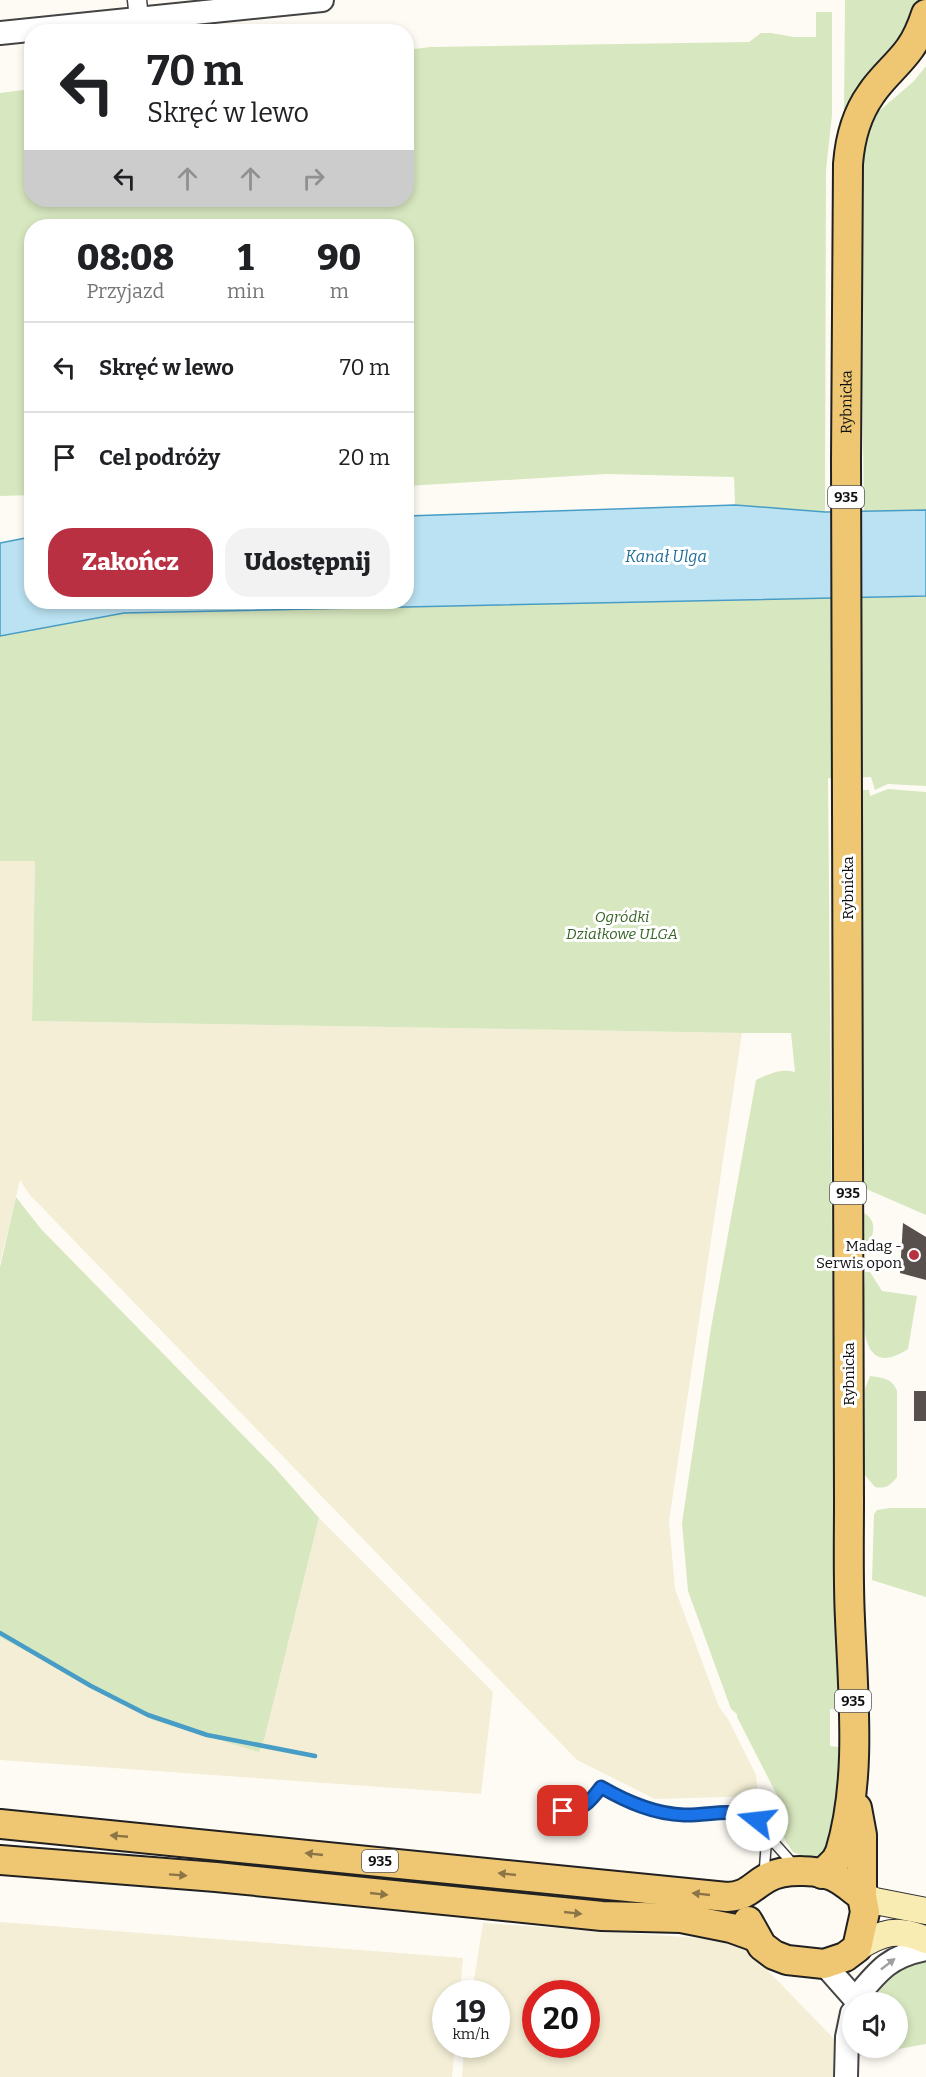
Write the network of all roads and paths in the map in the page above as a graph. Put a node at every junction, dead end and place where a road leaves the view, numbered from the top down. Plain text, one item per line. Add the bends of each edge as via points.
1 (322, 0) edge
2 (138, 9) edge
3 (926, 14) edge
4 (52, 24) edge
5 (24, 29) edge
6 (0, 33) edge
7 (853, 1785) junction
8 (563, 1811) dead end
9 (0, 1824) edge
10 (767, 1834) junction
11 (0, 1860) edge
12 (810, 1873) junction
13 (760, 1883) junction
14 (862, 1896) junction
15 (926, 1911) edge
16 (756, 1937) junction
17 (926, 1940) edge
18 (857, 1948) junction
19 (926, 1949) edge
20 (824, 1964) junction
21 (844, 1992) edge
22 (854, 1992) edge
23 (865, 1992) edge
24 (846, 2058) edge
25 (846, 2077) edge

1 - 2 street
2 - 4 street
3 - 7 main road, Rybnicka / 935 via 910,49 870,94 857,118 849,149 849,1616
5 - 6 street
7 - 12 main road, Rybnicka / 935 via 840,1852 836,1860
7 - 14 main road, Rybnicka / 935 via 862,1835
8 - 10 lane via 585,1806 601,1787 635,1805 660,1812 746,1814 762,1825
13 -> 9 main road, 935 via 740,1896 719,1896
10 - 12 lane
10 - 13 lane
11 -> 16 main road, 935 via 216,1877 593,1915 681,1918
12 - 13 main road, 935 via 776,1874
12 - 14 main road via 839,1879
13 - 16 main road via 748,1916
14 - 15 main road
14 - 18 main road, 935 via 865,1920
16 - 20 main road, 935 via 780,1958
17 - 18 main road via 892,1932 877,1935
18 - 20 main road via 845,1958
18 - 22 street
23 -> 19 street via 892,1960
20 - 21 street
24 - 25 street

